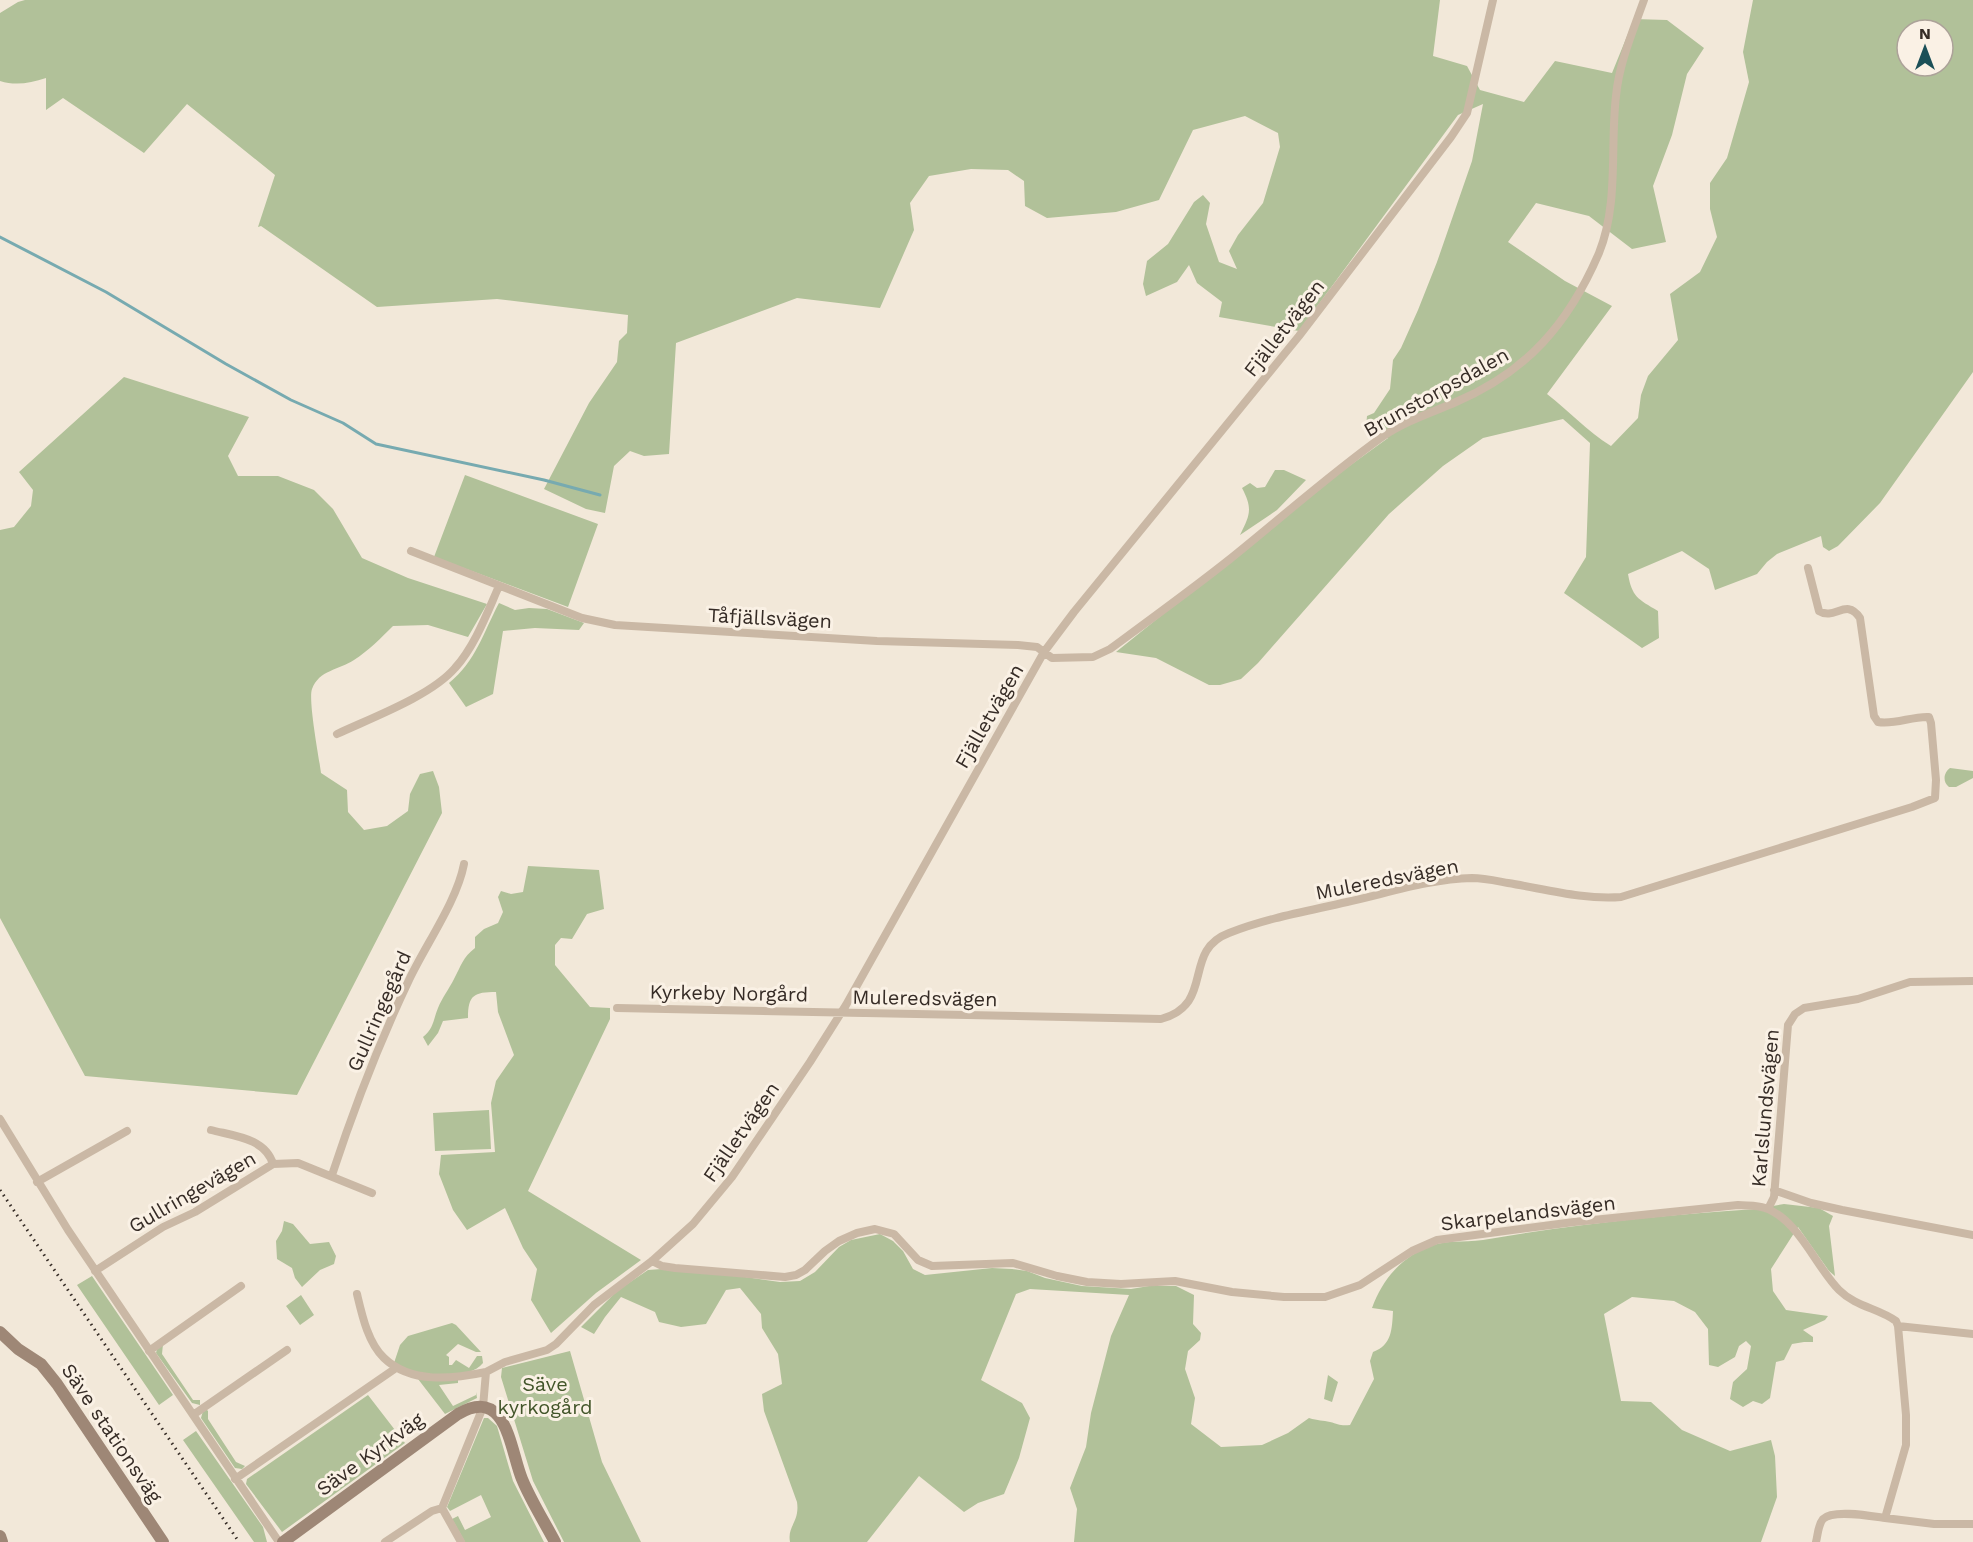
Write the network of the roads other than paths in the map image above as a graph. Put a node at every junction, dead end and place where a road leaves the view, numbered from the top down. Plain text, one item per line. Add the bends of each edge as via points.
1 (1494, 0) edge
2 (1644, 0) edge
3 (411, 551) dead end
4 (1808, 568) dead end
5 (499, 586) junction
6 (1044, 652) junction
7 (337, 734) dead end
8 (464, 864) dead end
9 (1973, 981) edge
10 (617, 1008) dead end
11 (841, 1013) junction
12 (0, 1119) edge
13 (211, 1130) dead end
14 (127, 1131) dead end
15 (273, 1164) junction
16 (332, 1175) junction
17 (37, 1182) junction
18 (1774, 1190) junction
19 (372, 1193) dead end
20 (1768, 1209) junction
21 (1973, 1235) edge
22 (652, 1261) junction
23 (95, 1271) junction
24 (241, 1286) dead end
25 (357, 1294) dead end
26 (1898, 1326) junction
27 (0, 1332) edge
28 (1973, 1334) edge
29 (287, 1350) dead end
30 (149, 1351) junction
31 (396, 1368) junction
32 (486, 1372) junction
33 (483, 1407) junction
34 (193, 1415) junction
35 (235, 1479) junction
36 (442, 1508) junction
37 (1885, 1518) junction
38 (1973, 1524) edge
39 (0, 1536) edge
40 (159, 1540) edge
41 (2, 1542) edge
42 (279, 1542) edge
43 (284, 1542) edge
44 (385, 1542) edge
45 (461, 1542) edge
46 (555, 1542) edge
47 (1816, 1542) edge

1 - 6 street, Fjälletvägen via 1467,113 1451,137 1297,339
2 - 6 street, Brunstorpsdalen via 1618,79 1612,190 1600,250 1584,284 1537,350 1504,378 1384,436 1110,649 1093,657 1073,659 1052,658
3 - 5 street, Tåfjällsvägen
4 - 11 street, Muleredsvägen via 1820,611 1828,614 1850,609 1860,618 1878,722 1929,717 1935,798 1621,897 1474,878 1429,884 1260,923 1216,938 1203,956 1186,1006 1161,1019
5 - 6 street, Tåfjällsvägen via 582,618 621,626 1018,645 1037,647
5 - 7 street via 465,656 451,672 409,699
6 - 11 street, Fjälletvägen
8 - 16 street, Gullringegård via 457,889 418,960 383,1038
9 - 18 street, Karlslundsvägen via 1910,982 1858,999 1804,1008 1795,1014 1788,1025
10 - 11 street, Kyrkeby Norgård
11 - 22 street, Fjälletvägen via 713,1201
12 - 17 street
13 - 15 street, Gullringevägen via 260,1145 268,1151
14 - 17 street
15 - 16 street via 298,1162
15 - 23 street, Gullringevägen
16 - 19 street
17 - 23 street
18 - 20 street, Karlslundsvägen
18 - 21 street via 1832,1207
20 - 22 street, Skarpelandsvägen via 1712,1206 1437,1240 1412,1251 1360,1285 1317,1298 1219,1291 1175,1281 1081,1281 1013,1263 932,1266 918,1260 894,1234 875,1229 839,1241 805,1270 791,1276 675,1269
20 - 26 street, Skarpelandsvägen via 1790,1225 1839,1290 1854,1303 1890,1317
22 - 32 street, Fjälletvägen via 594,1305 556,1344
23 - 30 street
24 - 30 street
25 - 31 street via 371,1338 382,1357
26 - 28 street, Skarpelandsvägen
26 - 37 street via 1906,1445
27 - 40 street, Säve stationsväg via 41,1364 57,1384
29 - 34 street
30 - 34 street
31 - 32 street, Fjälletvägen via 444,1378
31 - 35 street
32 - 33 street
33 - 36 street
33 - 43 street, Säve Kyrkväg via 458,1414
33 - 46 street via 502,1419 522,1478
34 - 35 street
35 - 42 street
36 - 44 street
36 - 45 street
37 - 38 street
37 - 47 street via 1829,1515 1819,1527
39 - 41 street

